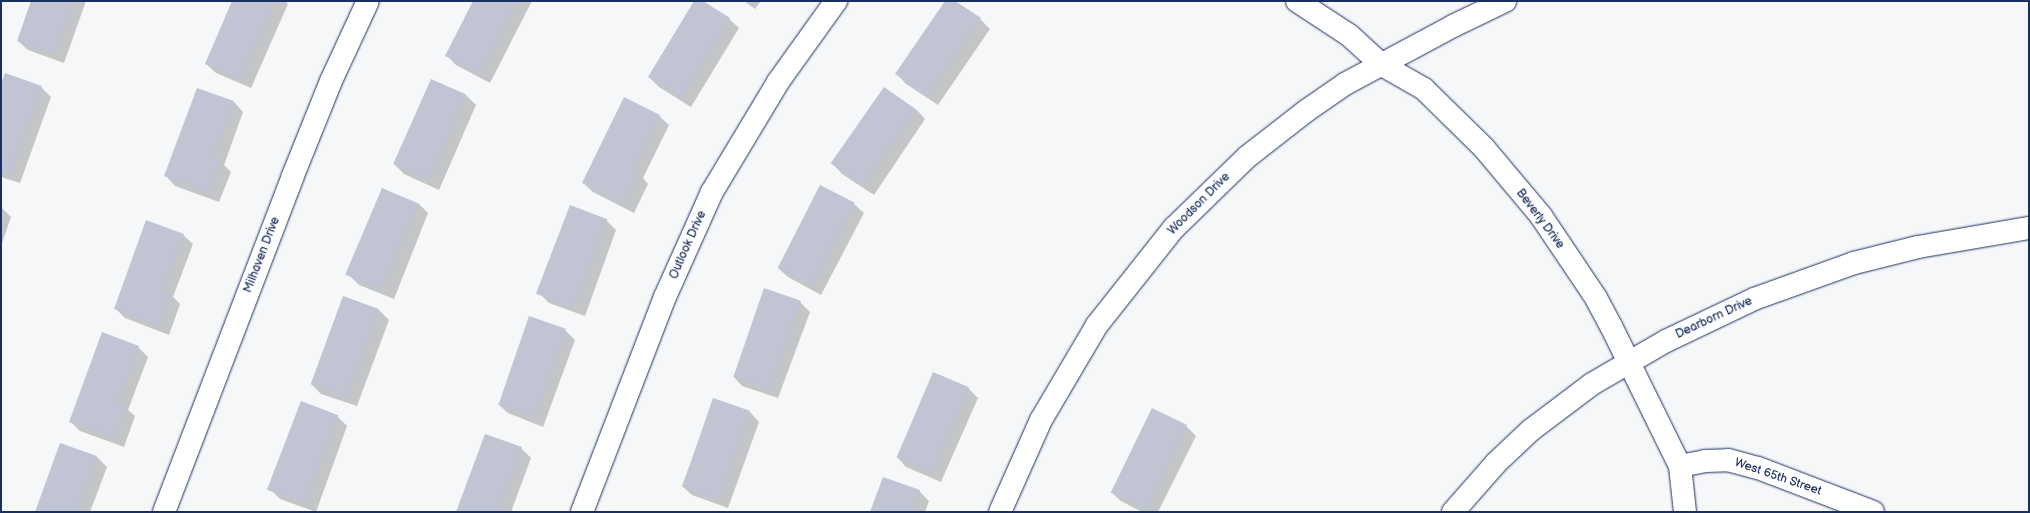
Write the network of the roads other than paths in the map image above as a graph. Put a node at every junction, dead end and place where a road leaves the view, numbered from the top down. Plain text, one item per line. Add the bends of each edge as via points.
1 (368, 1) edge
2 (836, 1) edge
3 (1297, 1) edge
4 (1505, 1) edge
5 (1382, 65) junction
6 (2029, 228) edge
7 (1629, 363) junction
8 (1680, 466) junction
9 (164, 512) edge
10 (582, 512) edge
11 (1000, 512) edge
12 (1452, 512) edge
13 (1685, 512) edge
14 (1874, 512) edge

1 - 9 street, Milhaven Drive via 331,81 292,178
2 - 10 street, Outlook Drive via 778,82 712,192 665,297
3 - 5 street, Beverly Drive via 1349,35
4 - 5 street, Woodson Drive
5 - 7 street, Beverly Drive via 1424,89 1484,148 1541,216 1596,298
5 - 11 street, Woodson Drive via 1345,84 1247,157 1174,228 1097,325 1041,420
6 - 7 street, Dearborn Drive via 1918,247 1854,263 1754,299 1666,341
7 - 8 street, Beverly Drive
7 - 12 street, Dearborn Drive via 1592,384 1531,430 1496,462
8 - 13 street, Beverly Drive
8 - 14 street, West 65th Street via 1728,460 1758,468

